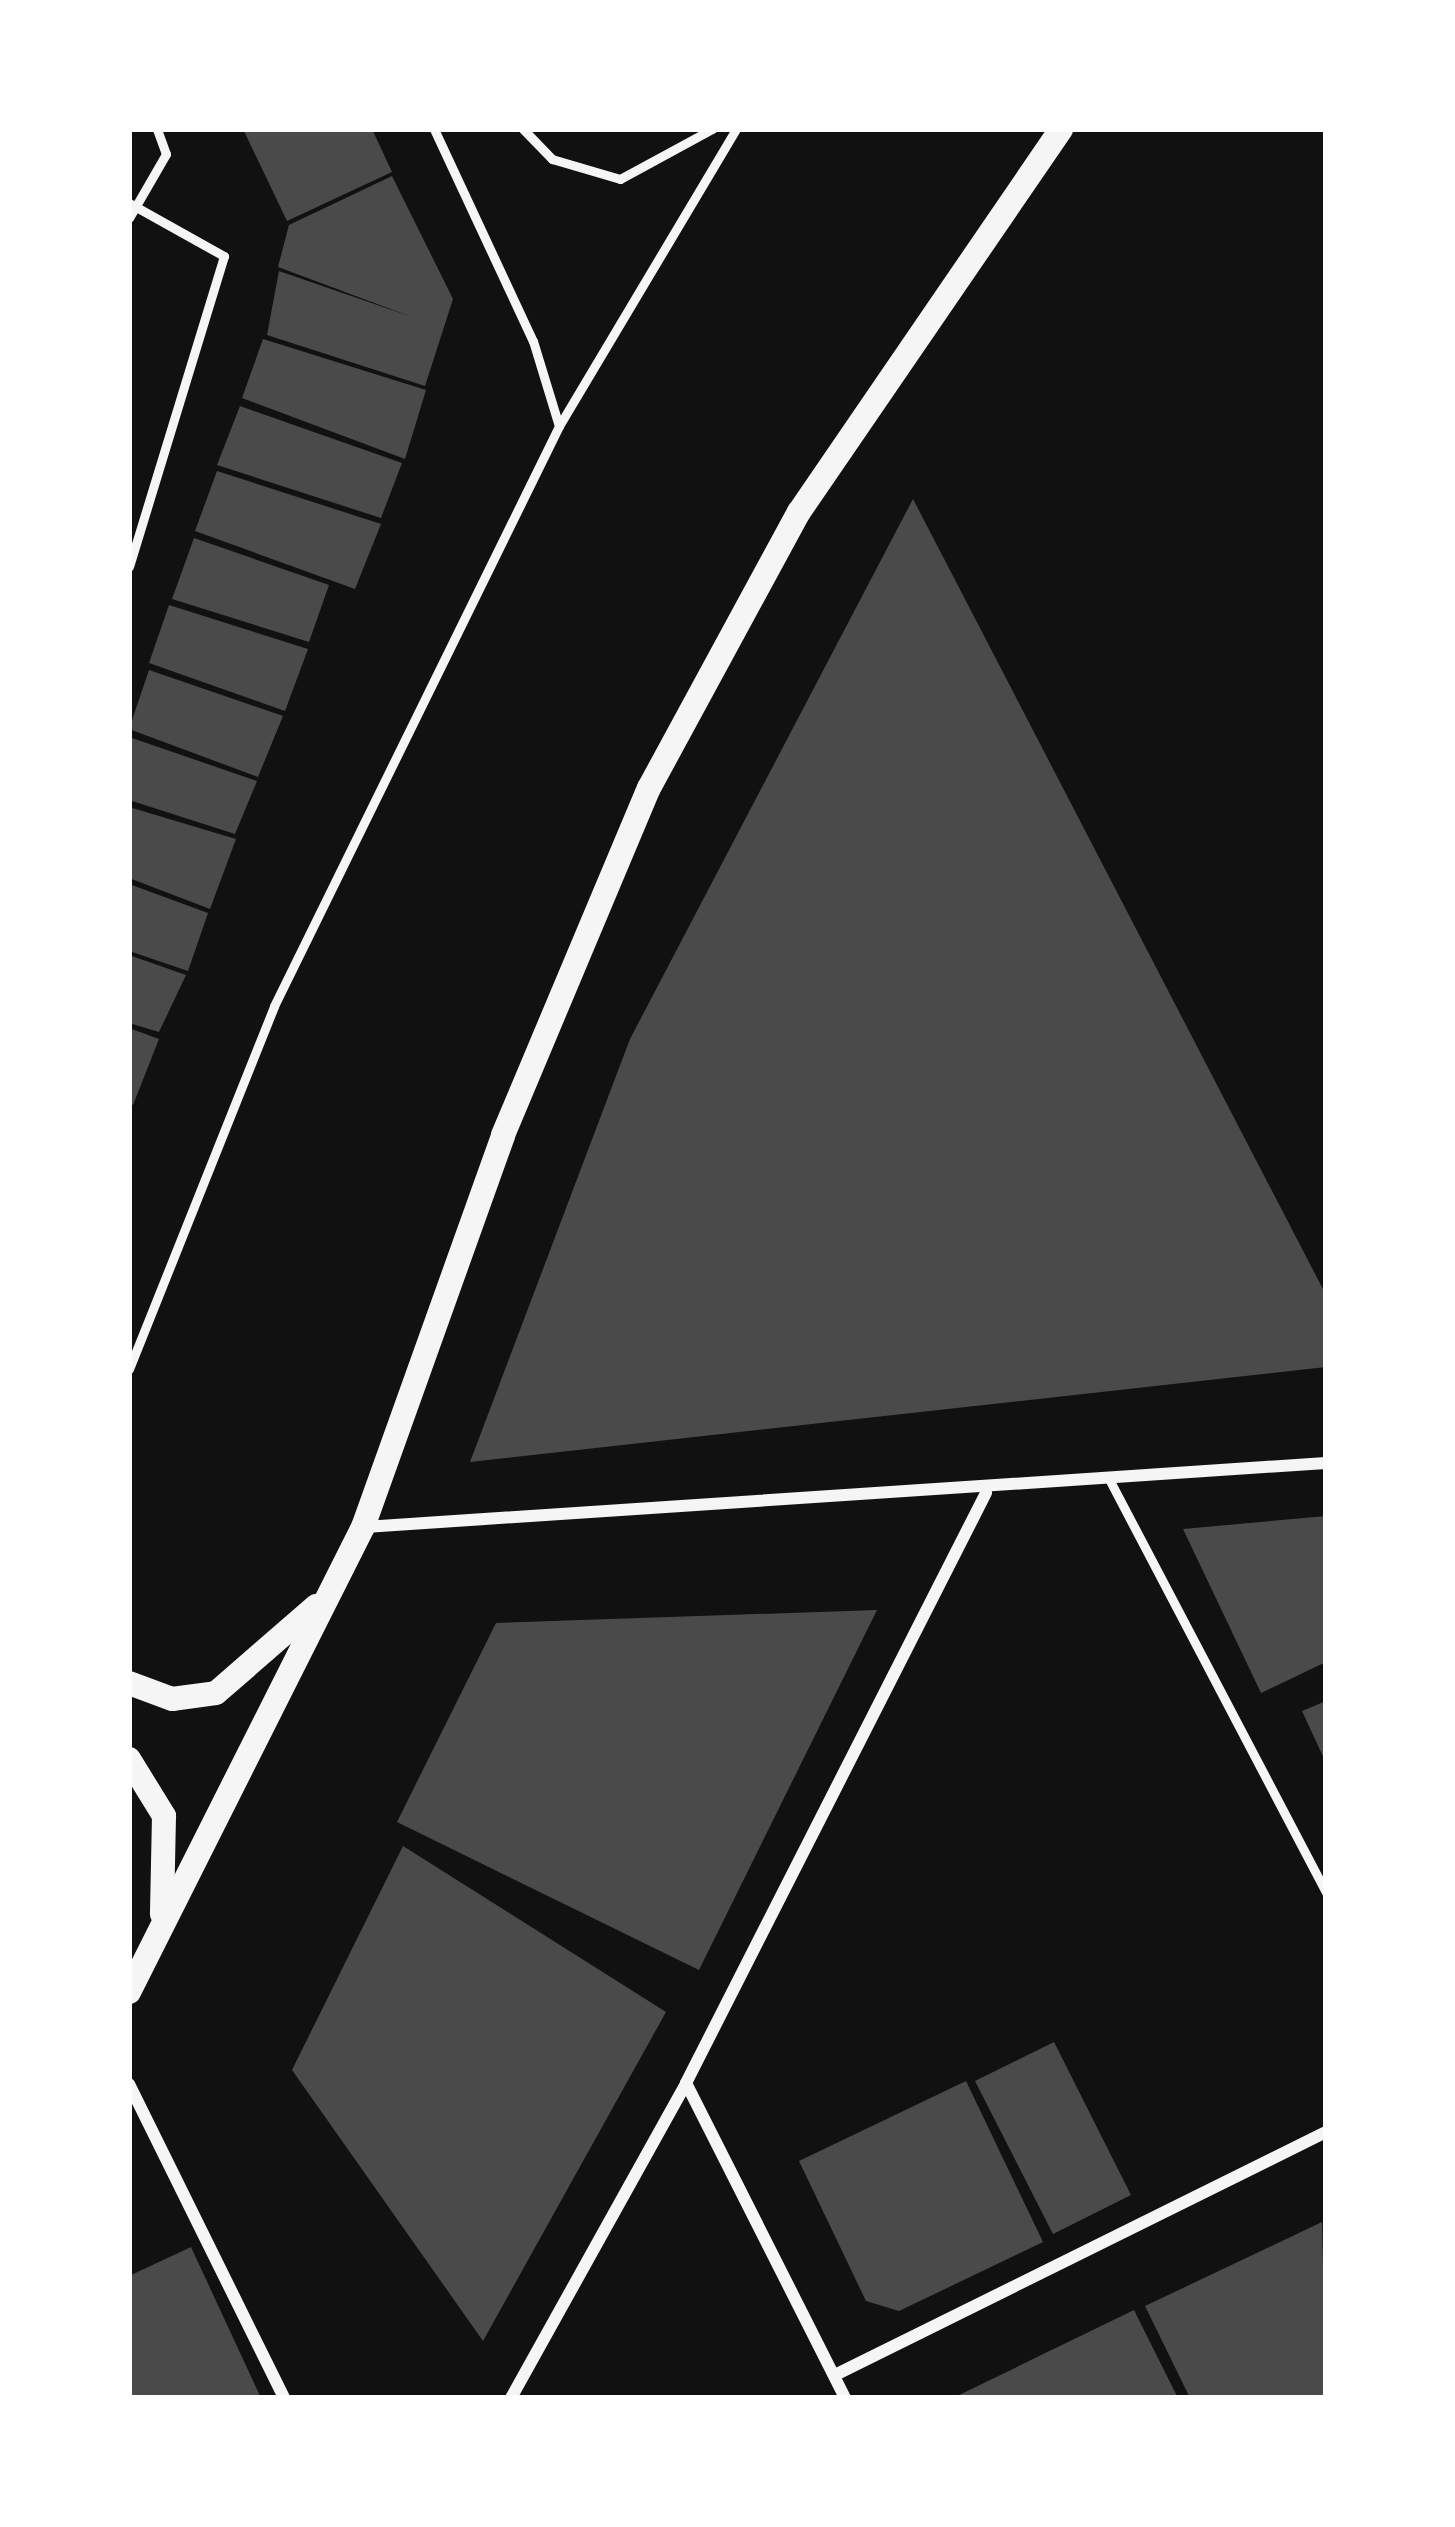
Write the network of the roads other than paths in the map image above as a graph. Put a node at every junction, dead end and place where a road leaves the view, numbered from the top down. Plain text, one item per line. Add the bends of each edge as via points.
1 (157, 129) edge
2 (434, 129) edge
3 (523, 129) edge
4 (712, 129) edge
5 (736, 129) edge
6 (1060, 129) edge
7 (129, 203) edge
8 (143, 209) junction
9 (129, 218) edge
10 (559, 426) junction
11 (129, 567) edge
12 (129, 1370) edge
13 (1326, 1463) edge
14 (1109, 1479) junction
15 (986, 1493) junction
16 (364, 1528) junction
17 (330, 1592) junction
18 (129, 1683) edge
19 (129, 1759) edge
20 (1326, 1893) edge
21 (161, 1928) junction
22 (129, 1992) edge
23 (129, 2084) edge
24 (686, 2084) junction
25 (1326, 2132) edge
26 (835, 2375) junction
27 (284, 2398) edge
28 (511, 2398) edge
29 (845, 2398) edge

1 - 8 lane via 166,154
2 - 10 lane via 533,341
3 - 4 lane via 552,159 620,179
5 - 10 lane
6 - 16 main road via 799,512 649,788 503,1135
7 - 8 lane
8 - 9 lane
8 - 11 lane via 224,256
10 - 12 lane via 274,1006
13 - 14 street
14 - 15 street
14 - 20 lane
15 - 16 street
15 - 24 street
16 - 17 main road
17 - 18 main road via 257,1668 216,1694 172,1699
17 - 21 main road
19 - 21 main road via 164,1816
21 - 22 main road
23 - 27 street
24 - 26 street
24 - 28 street
25 - 26 street
26 - 29 street

